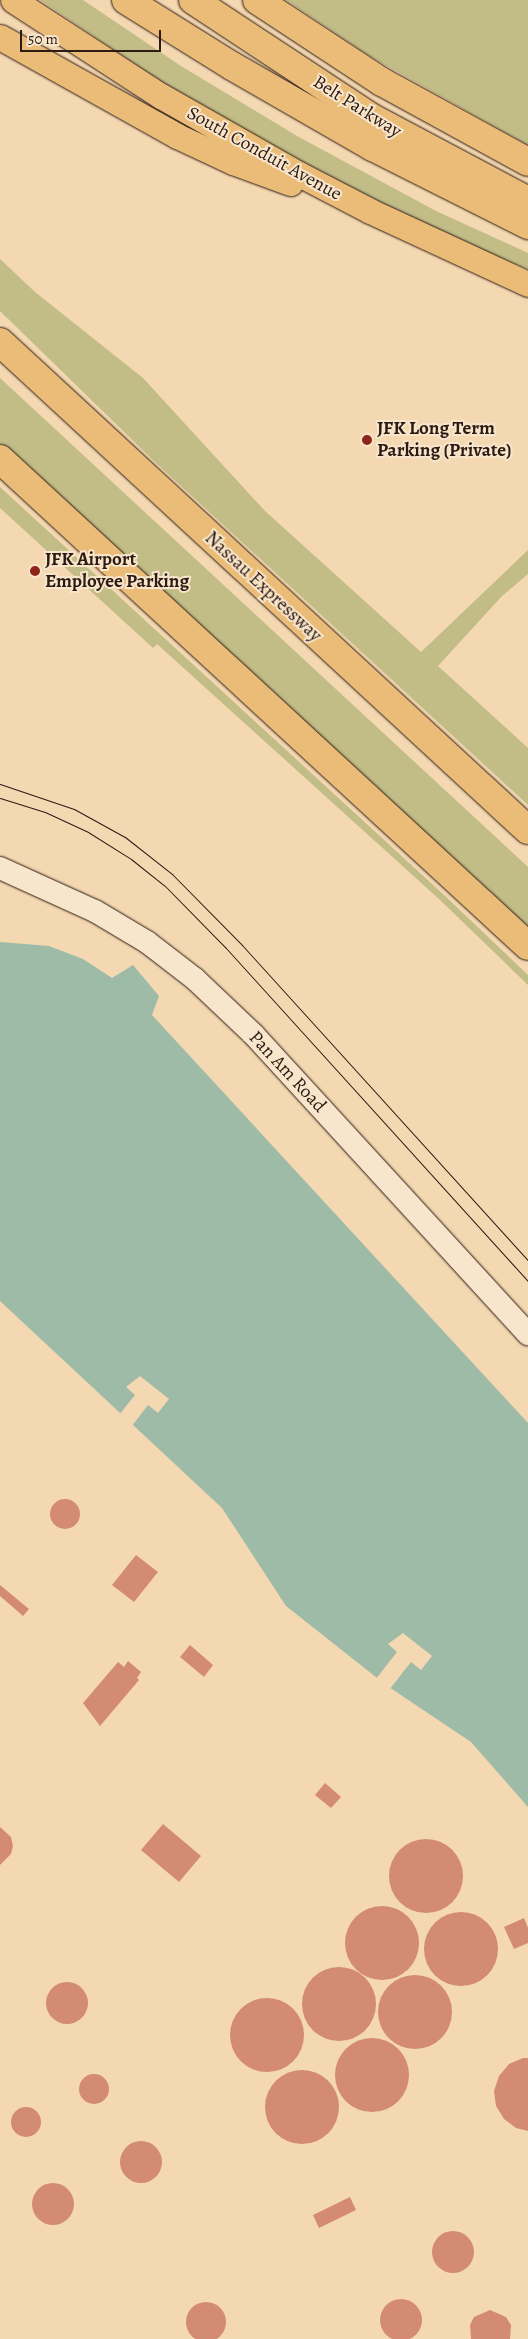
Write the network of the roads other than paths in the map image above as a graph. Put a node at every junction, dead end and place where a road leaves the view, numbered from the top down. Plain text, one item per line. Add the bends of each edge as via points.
1 (14, 0) edge
2 (126, 0) edge
3 (193, 0) edge
4 (257, 0) edge
5 (0, 37) edge
6 (528, 162) edge
7 (528, 201) edge
8 (370, 211) junction
9 (528, 225) edge
10 (528, 284) edge
11 (0, 342) edge
12 (0, 459) edge
13 (528, 830) edge
14 (0, 868) edge
15 (528, 946) edge
16 (528, 1334) edge

1 - 8 main road, South Conduit Avenue via 161,96
2 - 9 highway via 365,142
3 - 7 highway, Belt Parkway via 372,118
4 - 6 highway, Belt Parkway via 406,96
5 - 8 main road via 185,140 233,162
8 - 10 main road, South Conduit Avenue
11 - 13 highway, Nassau Expressway
12 - 15 highway
14 - 16 street, Pan Am Road via 95,911 147,942 195,979 254,1036

